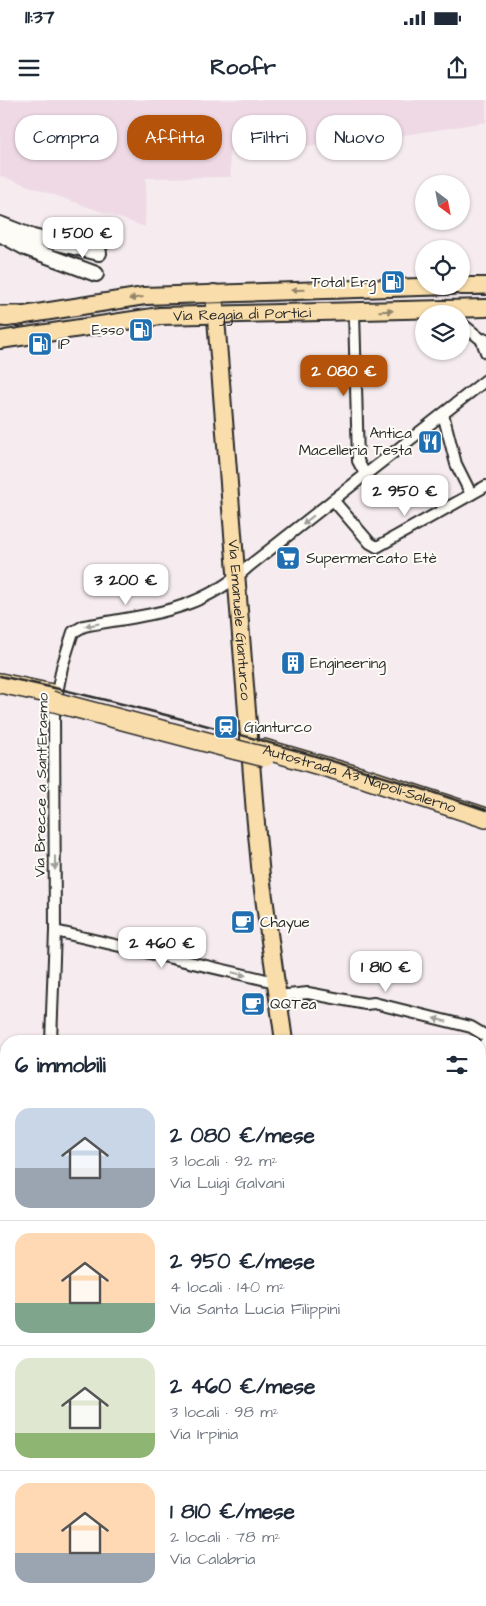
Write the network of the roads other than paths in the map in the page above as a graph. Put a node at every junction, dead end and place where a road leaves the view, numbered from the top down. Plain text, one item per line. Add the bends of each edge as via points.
1 (0, 224) edge
2 (9, 234) edge
3 (98, 259) junction
4 (470, 286) edge
5 (486, 286) edge
6 (415, 287) edge
7 (214, 293) junction
8 (486, 308) edge
9 (470, 310) edge
10 (354, 311) junction
11 (415, 311) edge
12 (215, 316) junction
13 (6, 317) edge
14 (470, 330) edge
15 (0, 340) edge
16 (484, 340) edge
17 (486, 352) edge
18 (485, 380) edge
19 (443, 414) junction
20 (365, 474) junction
21 (486, 486) edge
22 (471, 494) junction
23 (333, 500) junction
24 (236, 578) junction
25 (0, 683) edge
26 (0, 691) edge
27 (57, 699) junction
28 (264, 753) junction
29 (486, 818) edge
30 (486, 826) edge
31 (55, 931) junction
32 (276, 989) junction
33 (51, 1035) edge
34 (283, 1035) edge
35 (484, 1035) edge

1 - 2 main road
2 - 3 main road
2 - 3 main road
2 - 3 main road via 26,248 60,262
4 - 5 main road
6 -> 7 main road, Via Reggia di Portici
7 - 12 main road, Via Emanuele Gianturco
7 -> 13 main road, Via Reggia di Portici via 144,296
8 - 9 main road, Via Reggia di Portici
10 -> 11 main road, Via Reggia di Portici
10 - 12 main road, Via Reggia di Portici
10 - 20 street via 358,461
12 - 15 main road, Via Reggia di Portici via 138,319
12 - 24 main road, Via Emanuele Gianturco
14 - 16 street
16 - 17 street
18 - 19 street, Via Brecce a Sant'Erasmo
19 - 20 street, Via Brecce a Sant'Erasmo
19 - 22 street via 456,464
20 - 23 street, Via Brecce a Sant'Erasmo
21 - 22 street
22 - 23 street via 377,547
23 -> 24 street, Via Brecce a Sant'Erasmo
24 -> 31 street, Via Brecce a Sant'Erasmo via 175,610 84,626 70,637 54,709
24 - 32 main road, Via Emanuele Gianturco via 259,858
25 - 27 highway, Autostrada A3 Napoli-Salerno
26 - 27 highway, Autostrada A3 Napoli-Salerno
27 - 28 highway, Autostrada A3 Napoli-Salerno
28 - 29 highway, Autostrada A3 Napoli-Salerno via 393,787
28 - 30 highway, Autostrada A3 Napoli-Salerno
31 -> 32 street
31 - 33 street, Via Brecce a Sant'Erasmo
32 - 34 main road, Via Emanuele Gianturco
35 -> 32 street via 470,1027 374,1003

